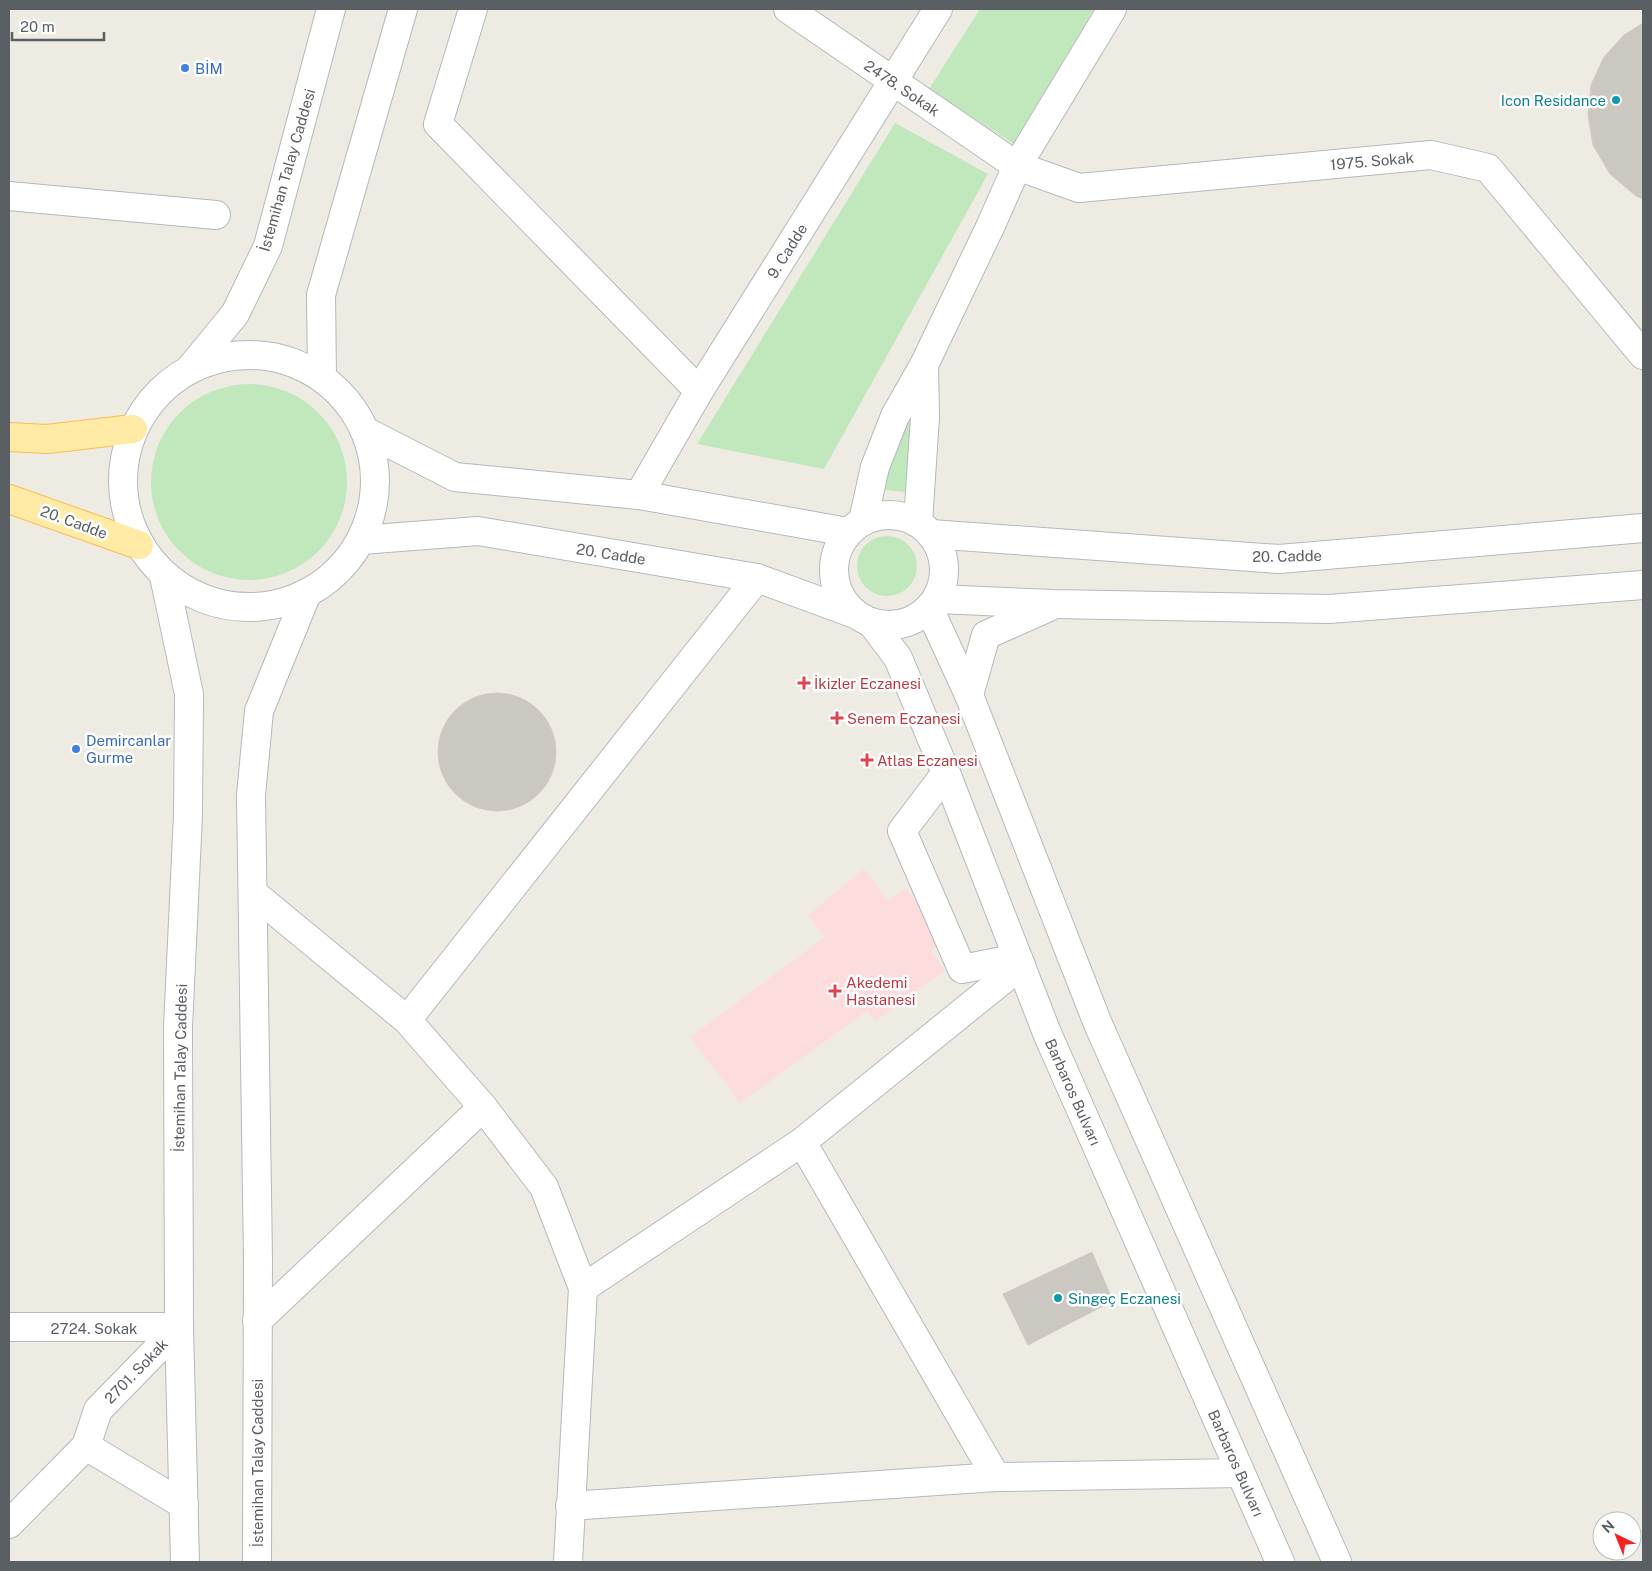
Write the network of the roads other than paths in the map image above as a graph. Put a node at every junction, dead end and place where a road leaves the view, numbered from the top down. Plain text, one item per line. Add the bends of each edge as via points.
1 (331, 9) edge
2 (403, 9) edge
3 (473, 9) edge
4 (788, 9) edge
5 (938, 9) edge
6 (1112, 9) edge
7 (893, 82) junction
8 (1017, 166) junction
9 (9, 196) edge
10 (216, 215) dead end
11 (1643, 355) edge
12 (924, 365) junction
13 (188, 370) junction
14 (322, 378) junction
15 (699, 391) junction
16 (133, 429) junction
17 (365, 431) junction
18 (9, 437) edge
19 (639, 495) junction
20 (9, 499) edge
21 (856, 526) junction
22 (924, 528) junction
23 (1643, 528) edge
24 (360, 540) junction
25 (139, 545) junction
26 (164, 576) junction
27 (756, 578) junction
28 (1643, 585) edge
29 (307, 593) junction
30 (933, 603) junction
31 (1054, 604) junction
32 (863, 618) junction
33 (969, 695) junction
34 (946, 773) junction
35 (253, 893) junction
36 (1019, 961) junction
37 (407, 1020) junction
38 (483, 1106) junction
39 (802, 1142) junction
40 (583, 1288) junction
41 (258, 1320) junction
42 (9, 1327) edge
43 (180, 1327) junction
44 (86, 1446) junction
45 (1240, 1473) junction
46 (996, 1477) junction
47 (184, 1506) junction
48 (570, 1506) junction
49 (9, 1524) edge
50 (185, 1562) edge
51 (257, 1562) edge
52 (568, 1562) edge
53 (1280, 1562) edge
54 (1337, 1562) edge

1 - 13 street, İstemihan Talay Caddesi via 268,246 235,314
2 - 14 street via 321,295
3 - 15 street via 438,124
4 - 7 street, 2478. Sokak
5 - 7 street, 9. Cadde
6 - 8 street
7 - 8 street, 2478. Sokak
7 - 15 street, 9. Cadde
8 - 11 street, 1975. Sokak via 1079,188 1431,155 1488,168
8 - 12 street
9 - 10 street
12 - 21 street via 895,416
12 - 22 street
13 - 14 street via 227,356 260,355 293,362
13 - 16 street via 156,395
14 - 17 street via 348,402
15 - 19 street, 9. Cadde
16 - 18 main road via 47,439
16 - 25 street via 123,467 124,507
17 - 19 street via 455,478
17 - 24 street via 374,464 373,503
19 - 21 street
20 - 25 main road, 20. Cadde
21 - 22 street via 881,515 900,515
21 - 32 street via 838,547 834,565 835,584 842,601
22 - 23 street, 20. Cadde via 1278,559
22 - 30 street via 940,549 945,576
24 - 27 street, 20. Cadde via 478,531
24 - 29 street via 338,570
25 - 26 street
26 - 29 street via 196,597 232,607 271,606
26 - 43 street, İstemihan Talay Caddesi via 189,694 188,815 178,1027
27 - 32 street, 20. Cadde
27 - 37 street
28 - 31 street via 1329,610
29 - 35 street, İstemihan Talay Caddesi via 259,711 251,795
30 - 31 street
30 - 32 street via 906,622 889,625
30 - 33 street
31 - 33 street via 986,635
32 - 34 street, Barbaros Bulvarı via 898,658
33 - 54 street via 1098,1024
34 - 36 street, Barbaros Bulvarı
34 - 36 street via 902,832 962,970
35 - 37 street
35 - 41 street, İstemihan Talay Caddesi
36 - 39 street
36 - 45 street, Barbaros Bulvarı via 1047,1033
37 - 38 street
38 - 40 street via 544,1187
38 - 41 street
39 - 40 street
39 - 46 street
40 - 48 street
41 - 51 street, İstemihan Talay Caddesi
42 - 43 street, 2724. Sokak
43 - 44 street, 2701. Sokak via 98,1410
43 - 47 street, İstemihan Talay Caddesi
44 - 47 street
44 - 49 street, 2701. Sokak
45 - 46 street
45 - 53 street, Barbaros Bulvarı
46 - 48 street
47 - 50 street, İstemihan Talay Caddesi
48 - 52 street

